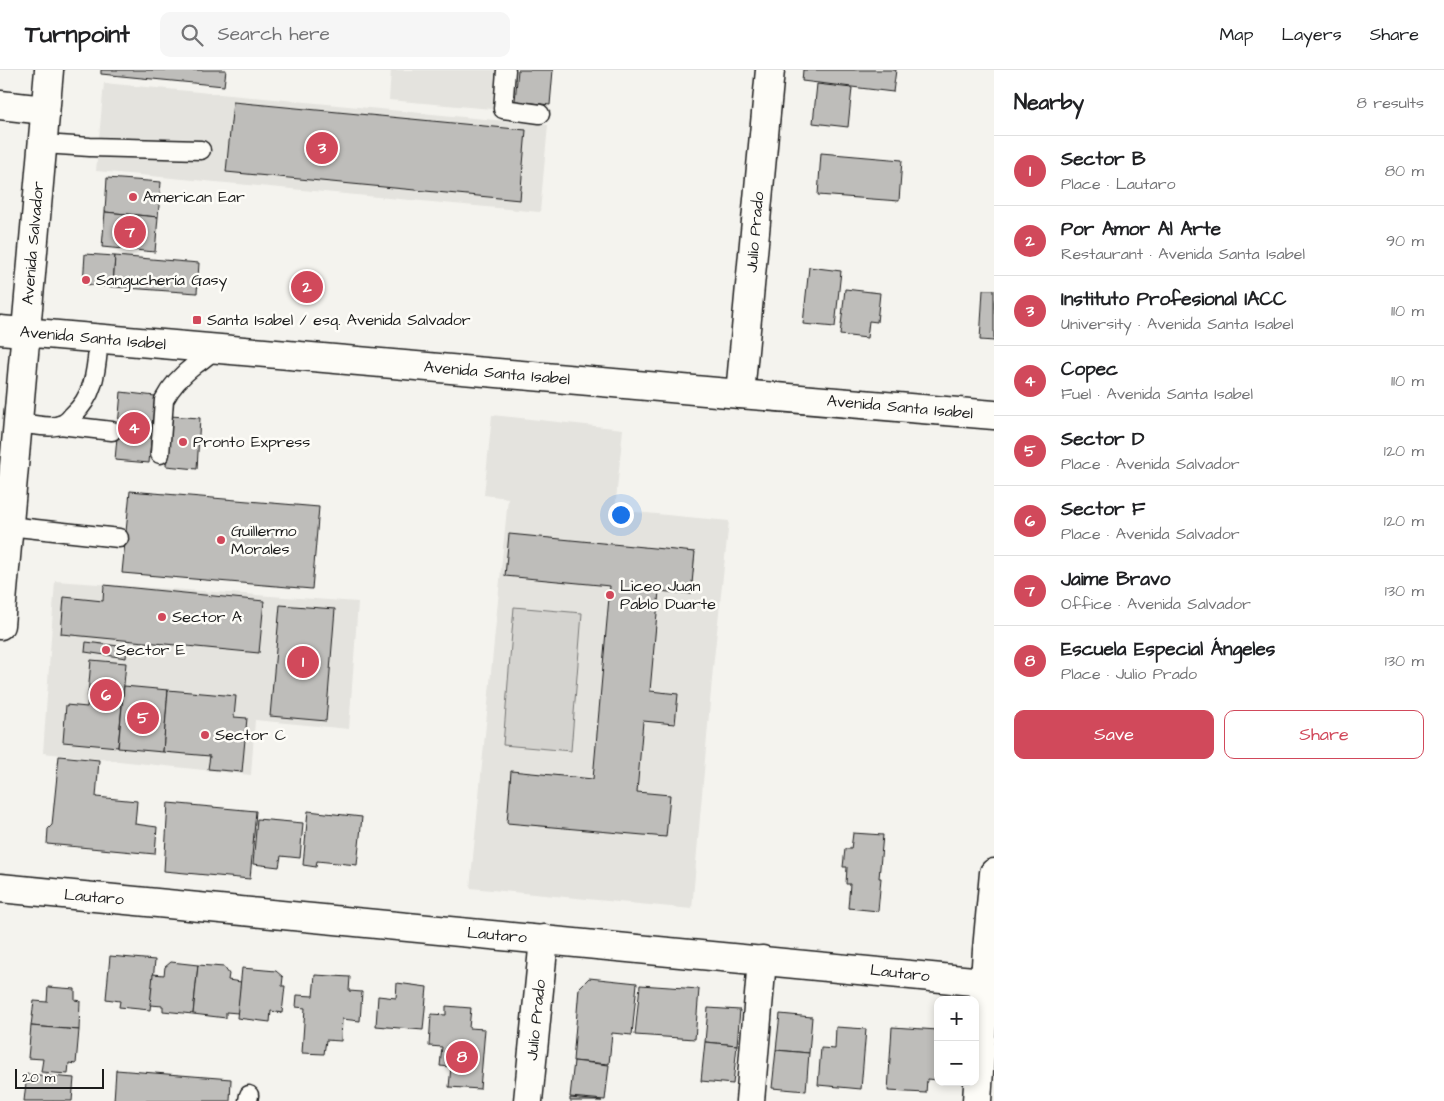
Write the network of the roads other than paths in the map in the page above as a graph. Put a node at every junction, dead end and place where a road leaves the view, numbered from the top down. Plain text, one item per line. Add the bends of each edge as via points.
1 (48, 70) edge
2 (506, 70) edge
3 (770, 70) edge
4 (0, 105) edge
5 (45, 110) junction
6 (540, 114) dead end
7 (42, 144) junction
8 (201, 150) dead end
9 (12, 331) edge
10 (99, 338) junction
11 (214, 349) junction
12 (740, 394) junction
13 (994, 415) edge
14 (17, 422) junction
15 (60, 425) junction
16 (112, 431) dead end
17 (159, 442) dead end
18 (8, 526) junction
19 (119, 538) dead end
20 (0, 618) edge
21 (0, 626) edge
22 (994, 873) edge
23 (0, 888) edge
24 (544, 939) junction
25 (762, 960) junction
26 (989, 982) edge
27 (528, 1101) edge
28 (750, 1101) edge
29 (977, 1101) edge

1 - 5 street, Avenida Salvador
2 - 6 lane via 503,110
3 - 12 street, Julio Prado
4 - 5 street
5 - 7 street, Avenida Salvador
7 - 8 lane
7 - 9 street, Avenida Salvador
9 - 10 street, Avenida Santa Isabel
9 - 14 street, Avenida Salvador
10 - 11 street, Avenida Santa Isabel
10 - 15 lane via 95,378 89,394 77,412
11 - 12 street, Avenida Santa Isabel
11 - 17 lane via 184,374 167,394
12 - 13 street, Avenida Santa Isabel
14 - 15 lane
14 - 18 street, Avenida Salvador
15 - 16 lane
18 - 19 lane
18 - 20 street, Avenida Salvador
20 - 21 street, Avenida Salvador
22 - 26 street
23 - 24 street, Lautaro
24 - 25 street, Lautaro
24 - 27 street, Julio Prado
25 - 26 street, Lautaro
25 - 28 street
26 - 29 street

